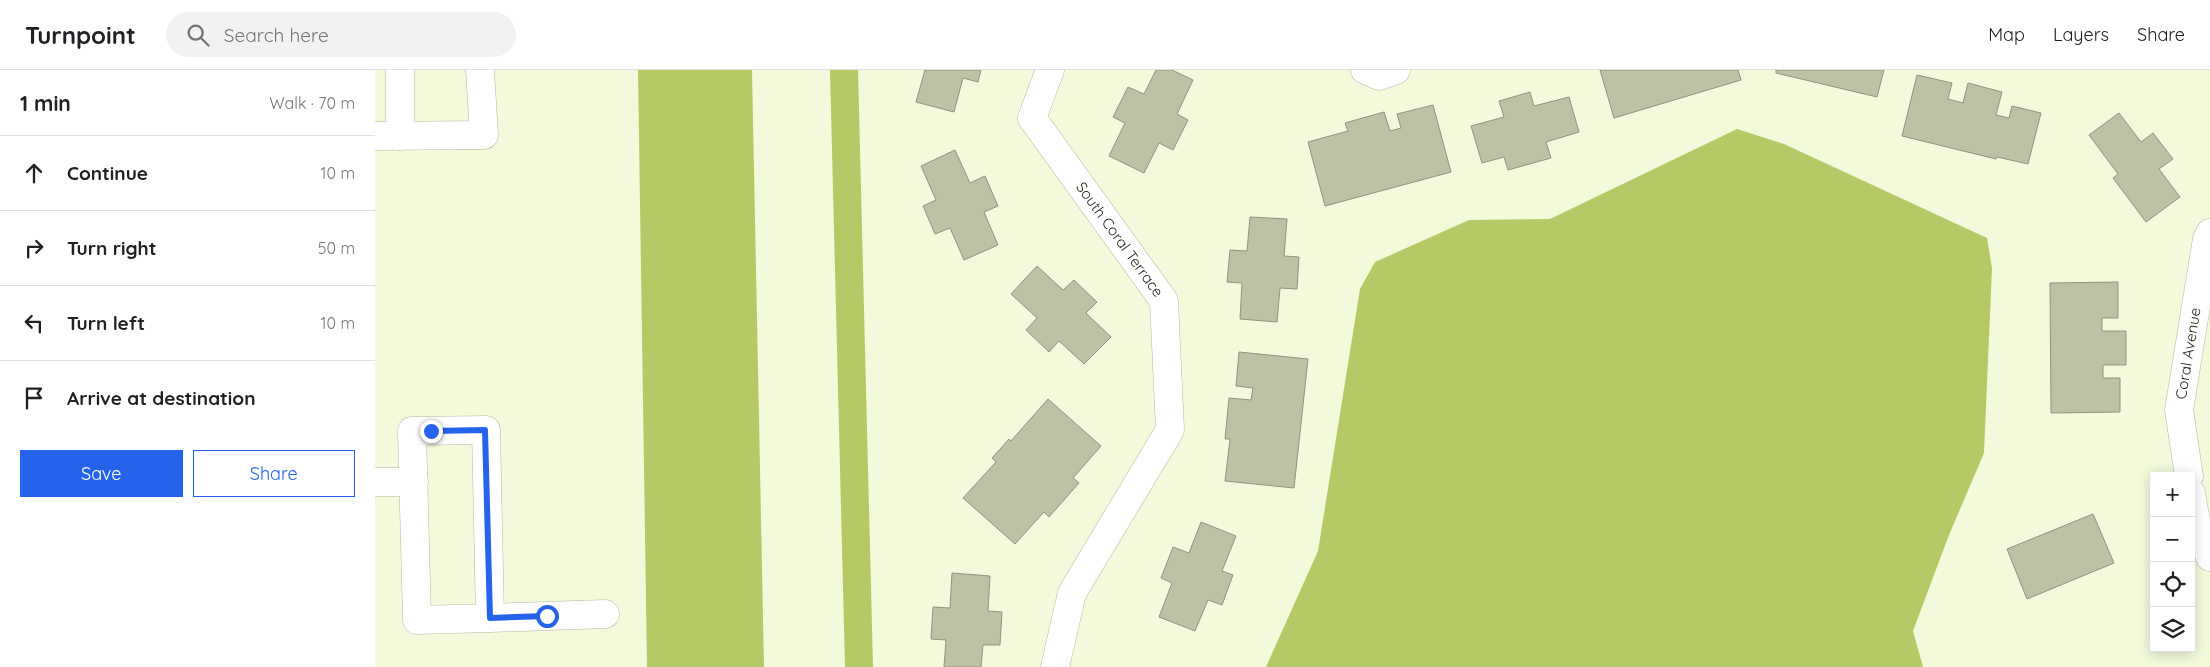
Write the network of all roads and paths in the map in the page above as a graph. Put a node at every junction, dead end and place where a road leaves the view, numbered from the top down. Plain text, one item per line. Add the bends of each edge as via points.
1 (400, 70) edge
2 (481, 70) edge
3 (1050, 70) edge
4 (1365, 70) edge
5 (1396, 70) edge
6 (388, 136) edge
7 (2210, 233) edge
8 (2188, 472) edge
9 (375, 482) edge
10 (414, 482) junction
11 (2195, 516) edge
12 (2210, 557) edge
13 (605, 614) dead end
14 (490, 618) junction
15 (1055, 667) edge

1 - 6 street
2 - 6 street via 483,134
3 - 15 street, South Coral Terrace via 1032,118 1165,301 1170,430 1071,593
4 - 5 street via 1379,76
7 - 8 street, Coral Avenue via 2179,410
9 - 10 street
10 - 14 street via 417,620
10 - 14 street via 412,431 485,430
11 - 12 street
13 - 14 street

